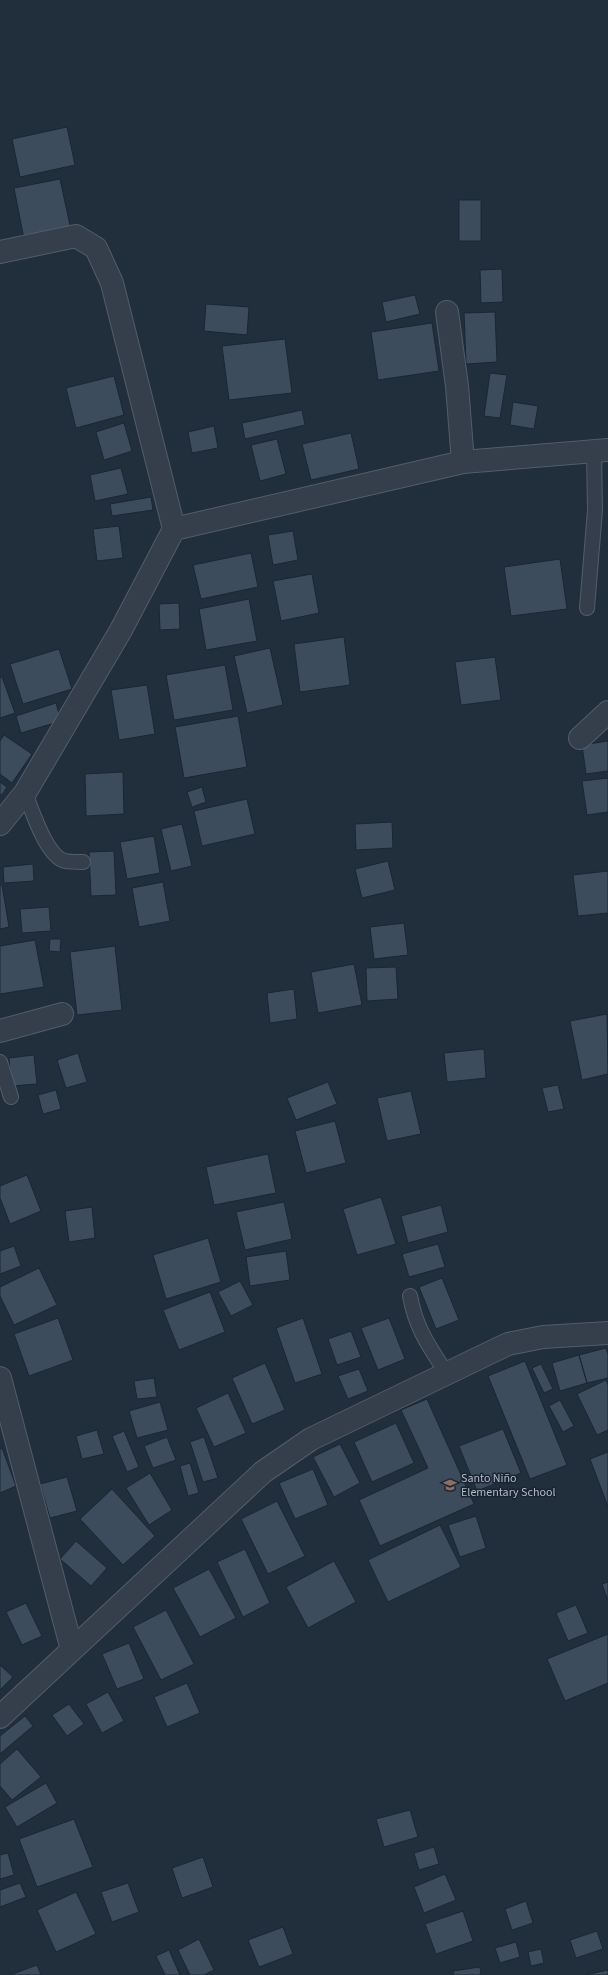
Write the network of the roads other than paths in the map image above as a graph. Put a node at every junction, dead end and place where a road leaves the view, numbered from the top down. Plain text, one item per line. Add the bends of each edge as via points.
1 (0, 252) edge
2 (447, 312) dead end
3 (601, 450) edge
4 (463, 462) junction
5 (174, 529) junction
6 (587, 608) dead end
7 (608, 712) edge
8 (580, 738) dead end
9 (25, 793) junction
10 (0, 824) edge
11 (83, 862) dead end
12 (62, 1014) dead end
13 (0, 1030) edge
14 (0, 1062) edge
15 (11, 1097) dead end
16 (410, 1296) dead end
17 (608, 1333) edge
18 (447, 1374) junction
19 (0, 1378) edge
20 (72, 1650) junction
21 (0, 1717) edge

1 - 5 street via 76,236 96,248 112,283
2 - 4 street via 457,386
3 - 4 street
3 - 6 lane
4 - 5 street
5 - 9 street via 121,630
7 - 8 street
9 - 10 street
9 - 11 lane via 55,856 65,861
12 - 13 street
14 - 15 lane
16 - 18 lane via 414,1317
17 - 18 street via 543,1337 508,1344
18 - 20 street via 310,1440 263,1472
19 - 20 street
20 - 21 street

